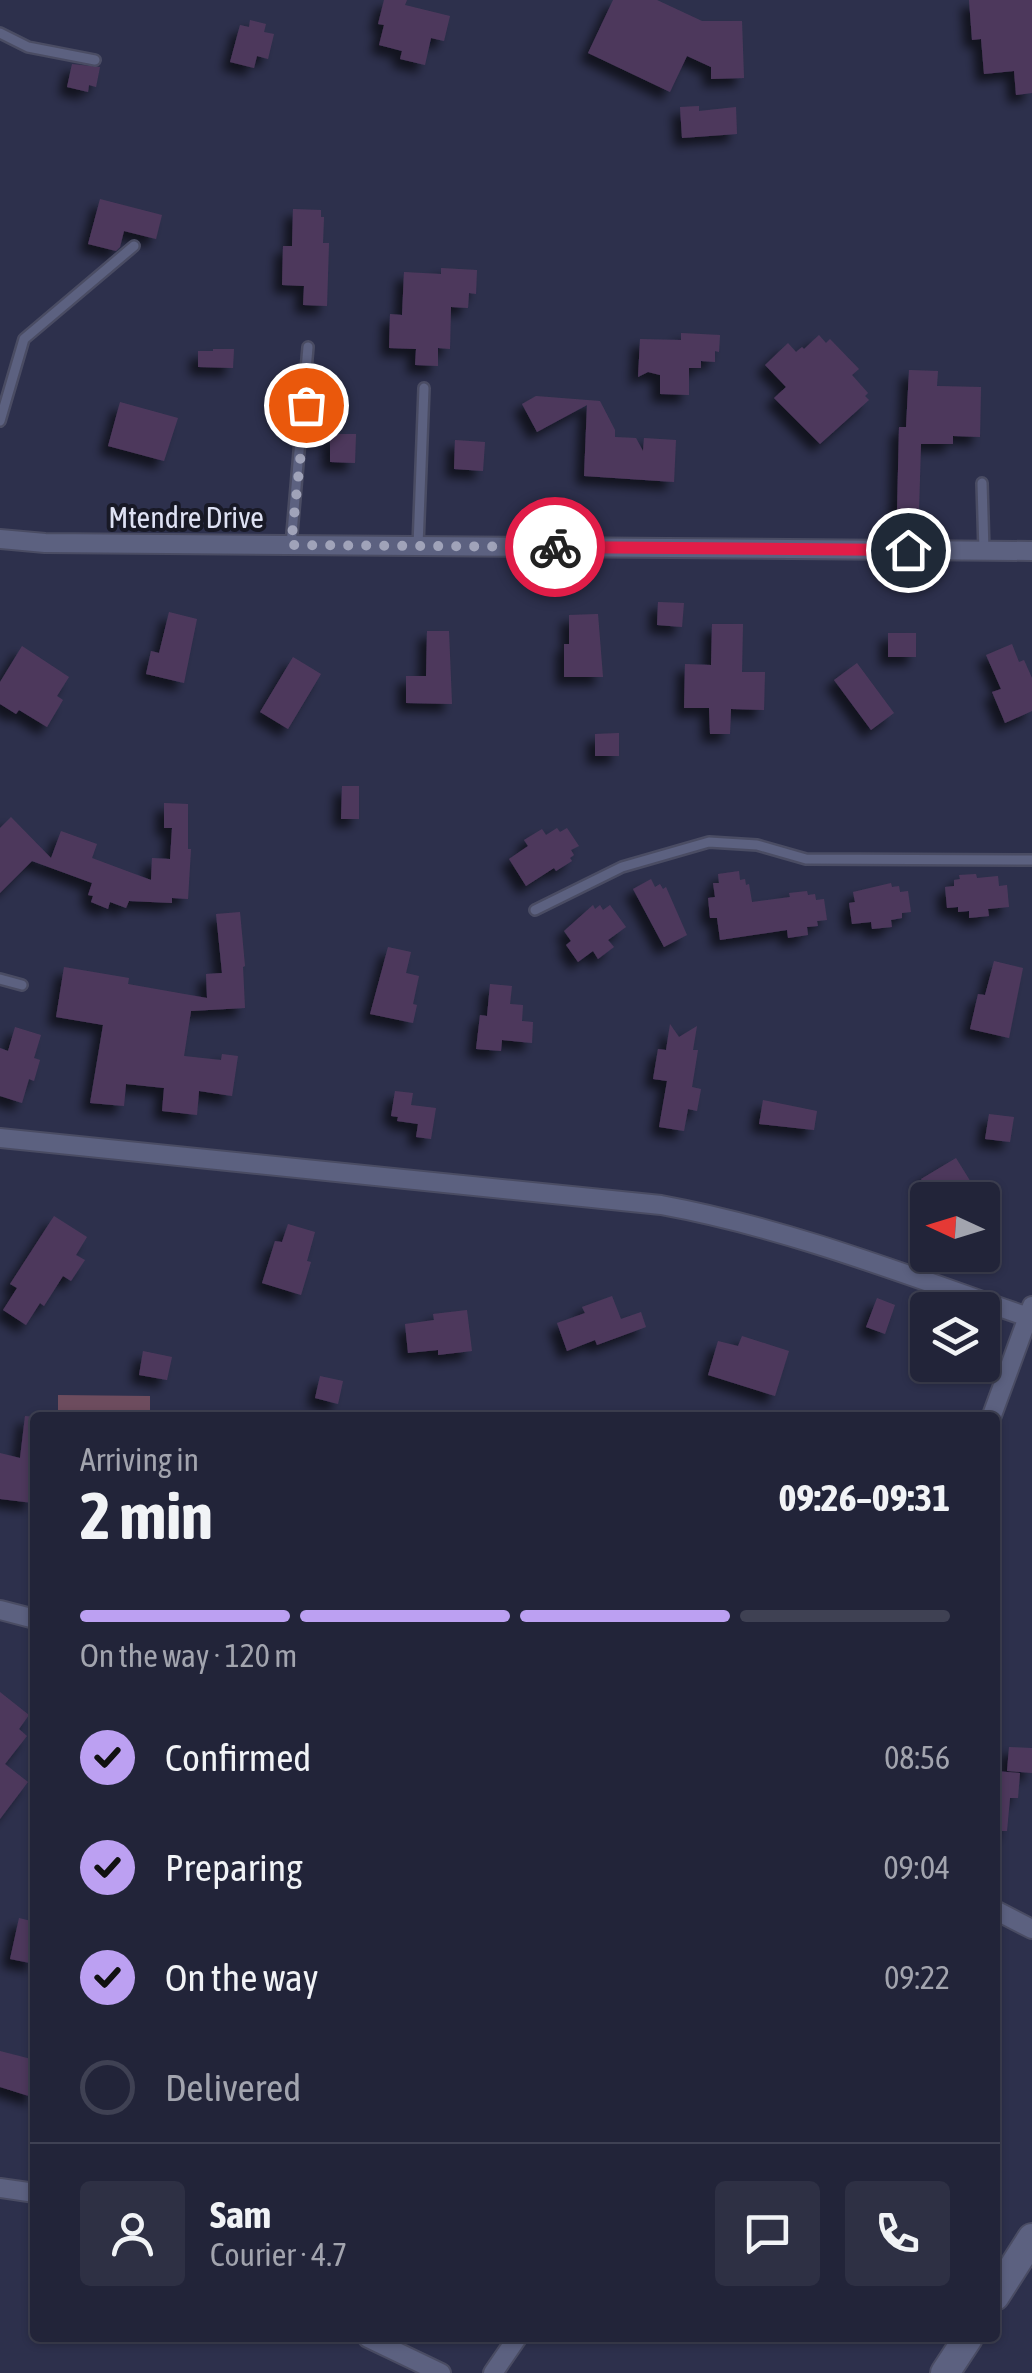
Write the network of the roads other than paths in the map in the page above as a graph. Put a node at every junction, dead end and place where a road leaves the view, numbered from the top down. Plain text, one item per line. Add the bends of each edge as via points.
1 (0, 34) edge
2 (95, 60) dead end
3 (134, 246) dead end
4 (308, 347) dead end
5 (424, 388) dead end
6 (0, 421) edge
7 (982, 483) dead end
8 (0, 540) edge
9 (291, 545) junction
10 (418, 546) junction
11 (984, 551) junction
12 (1032, 552) edge
13 (1032, 860) edge
14 (536, 910) dead end
15 (0, 979) edge
16 (22, 985) dead end
17 (0, 1138) edge
18 (1030, 1311) edge
19 (992, 1412) edge
20 (0, 1610) edge
21 (30, 1618) edge
22 (1000, 1913) edge
23 (1032, 1929) edge
24 (0, 2188) edge
25 (30, 2192) edge
26 (1032, 2238) edge
27 (1000, 2288) edge
28 (376, 2342) edge
29 (514, 2342) edge
30 (965, 2342) edge
31 (441, 2373) edge
32 (493, 2373) edge
33 (945, 2373) edge

1 - 2 lane via 28,47
3 - 6 lane via 24,339
4 - 9 lane
5 - 10 lane
7 - 11 lane
8 - 9 street, Mtendre Drive
9 - 10 street, Mtendre Drive
10 - 11 street, Mtendre Drive
11 - 12 street, Mtendre Drive
13 - 14 lane via 806,859 757,845 709,842 622,867
15 - 16 lane
17 - 18 street via 662,1205 718,1215
18 - 19 street
20 - 21 street
22 - 23 street
24 - 25 street
26 - 27 street
28 - 31 street
29 - 32 street
30 - 33 street

